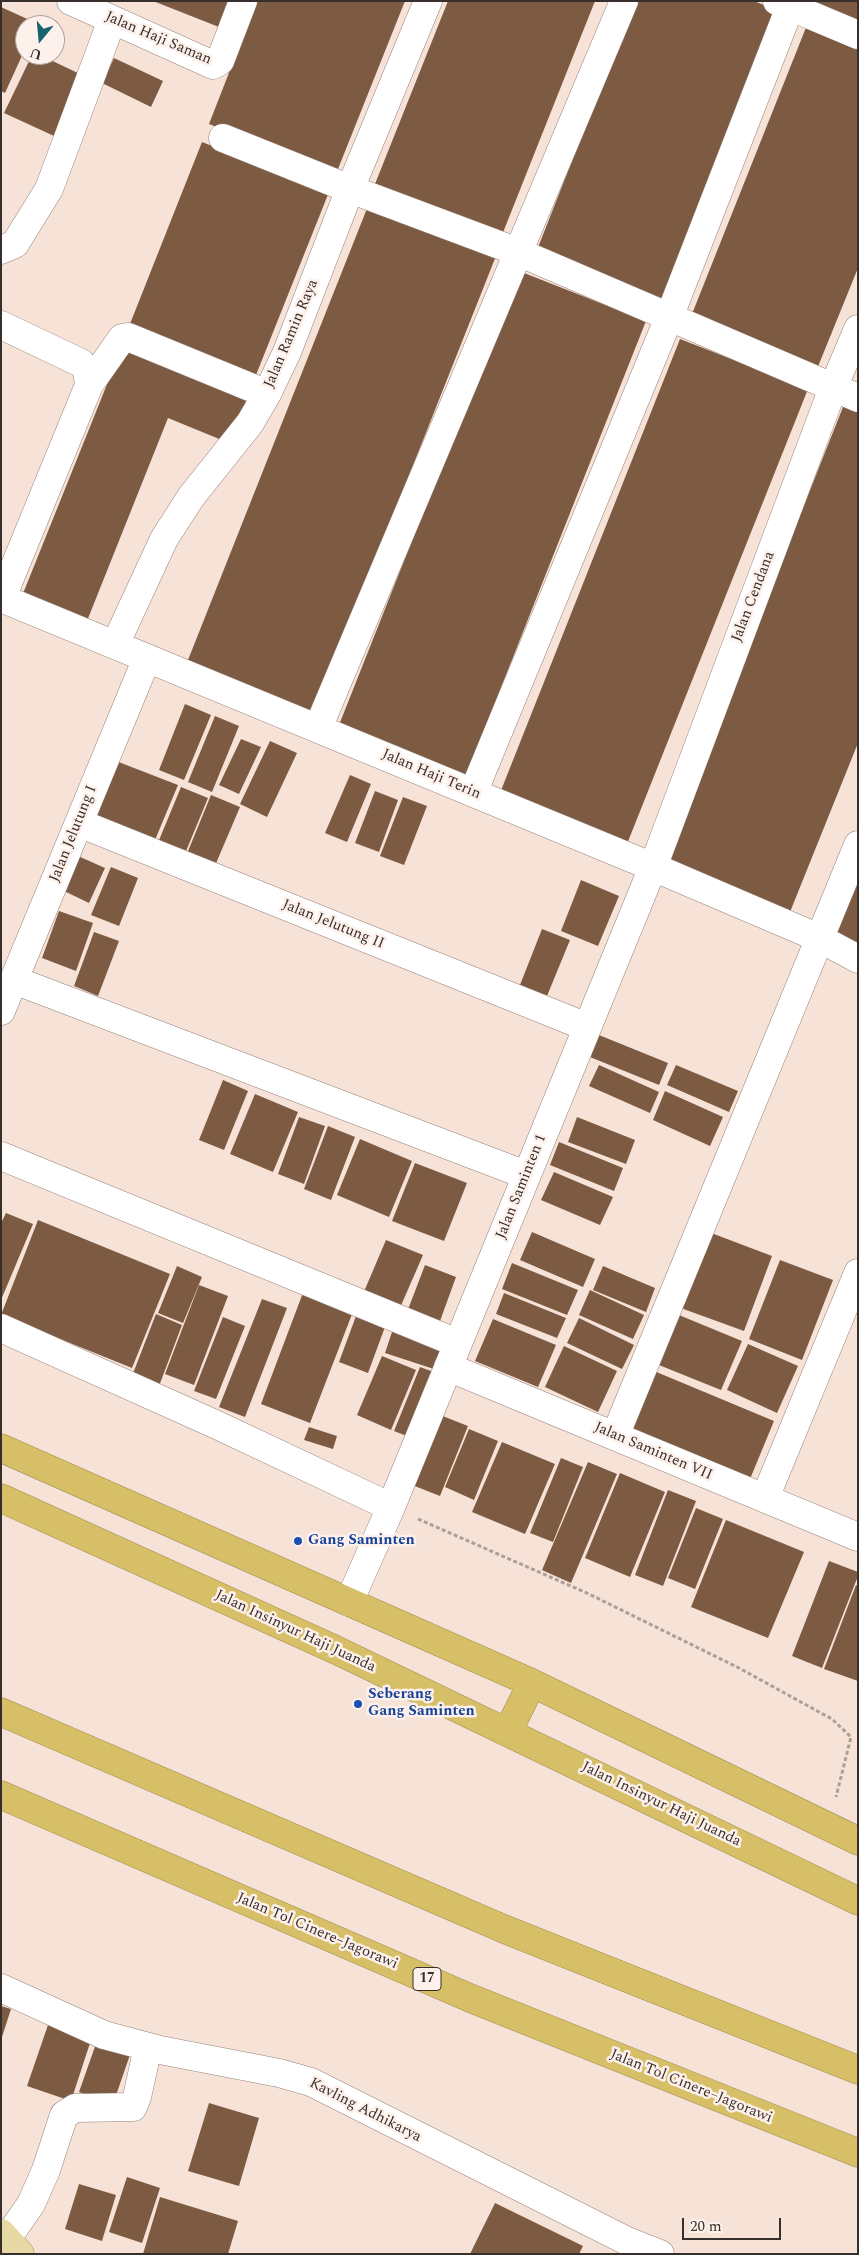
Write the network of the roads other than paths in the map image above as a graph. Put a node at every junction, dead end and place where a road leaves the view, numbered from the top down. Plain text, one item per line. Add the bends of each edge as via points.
1 (71, 1) edge
2 (243, 1) edge
3 (428, 1) edge
4 (624, 1) edge
5 (783, 4) edge
6 (112, 20) junction
7 (858, 35) edge
8 (223, 138) dead end
9 (350, 189) junction
10 (1, 250) edge
11 (518, 252) junction
12 (670, 315) junction
13 (1, 325) edge
14 (858, 329) edge
15 (89, 385) junction
16 (832, 388) junction
17 (266, 394) junction
18 (858, 398) edge
19 (2, 599) edge
20 (115, 645) junction
21 (147, 658) junction
22 (318, 728) junction
23 (473, 793) junction
24 (79, 823) junction
25 (858, 845) edge
26 (653, 867) junction
27 (819, 938) junction
28 (858, 959) edge
29 (14, 980) junction
30 (1, 1011) edge
31 (587, 1026) junction
32 (1, 1156) edge
33 (526, 1175) junction
34 (858, 1273) edge
35 (1, 1328) edge
36 (453, 1355) junction
37 (615, 1436) junction
38 (1, 1448) edge
39 (1, 1498) edge
40 (765, 1498) junction
41 (391, 1507) junction
42 (858, 1537) edge
43 (349, 1602) junction
44 (532, 1684) junction
45 (1, 1712) edge
46 (508, 1731) junction
47 (1, 1795) edge
48 (858, 1841) edge
49 (858, 1900) edge
50 (1, 1988) edge
51 (148, 2050) junction
52 (858, 2070) edge
53 (858, 2153) edge
54 (7, 2243) edge
55 (660, 2254) edge

1 - 6 street, Jalan Haji Saman
2 - 6 street, Jalan Haji Saman via 218,64 213,65
3 - 9 street, Jalan Ramin Raya
4 - 11 street
5 - 7 street
5 - 12 street
6 - 10 street via 49,189 15,244
8 - 9 street
9 - 11 street
9 - 17 street, Jalan Ramin Raya via 287,352
11 - 12 street
11 - 22 street
12 - 16 street
12 - 23 street
13 - 15 street via 81,363 87,370
14 - 16 street, Jalan Cendana
15 - 17 street via 122,338 128,337
15 - 19 street
16 - 18 street
16 - 26 street, Jalan Cendana
17 - 20 street, Jalan Ramin Raya via 250,423 191,497 164,539
19 - 20 street, Jalan Haji Terin
20 - 21 street, Jalan Haji Terin
21 - 22 street, Jalan Haji Terin
21 - 24 street, Jalan Jelutung I
22 - 23 street, Jalan Haji Terin
23 - 26 street, Jalan Haji Terin
24 - 29 street, Jalan Jelutung I
24 - 31 street, Jalan Jelutung II
25 - 27 street
26 - 27 street, Jalan Haji Terin
26 - 31 street, Jalan Saminten 1
27 - 28 street, Jalan Haji Terin
27 - 37 street
29 - 30 street, Jalan Jelutung I
29 - 33 street
31 - 33 street, Jalan Saminten 1
32 - 36 street, Jalan Saminten VII
33 - 36 street, Jalan Saminten 1
34 - 40 street
35 - 41 street
36 - 37 street, Jalan Saminten VII
36 - 41 street, Jalan Saminten 1
37 - 40 street, Jalan Saminten VII
38 - 43 highway
39 - 46 highway, Jalan Insinyur Haji Juanda
40 - 42 street, Jalan Saminten VII
41 - 43 street, Jalan Saminten 1
43 - 44 highway
44 - 46 highway
44 - 48 highway
45 - 52 highway via 504,1929
46 - 49 highway, Jalan Insinyur Haji Juanda
47 - 53 highway, Jalan Tol Cinere–Jagorawi / 17 via 470,1998
50 - 51 street, Kavling Adhikarya via 104,2035
51 - 54 street via 133,2106 76,2108 64,2115 31,2204
51 - 55 street, Kavling Adhikarya via 279,2073 311,2082 627,2241

